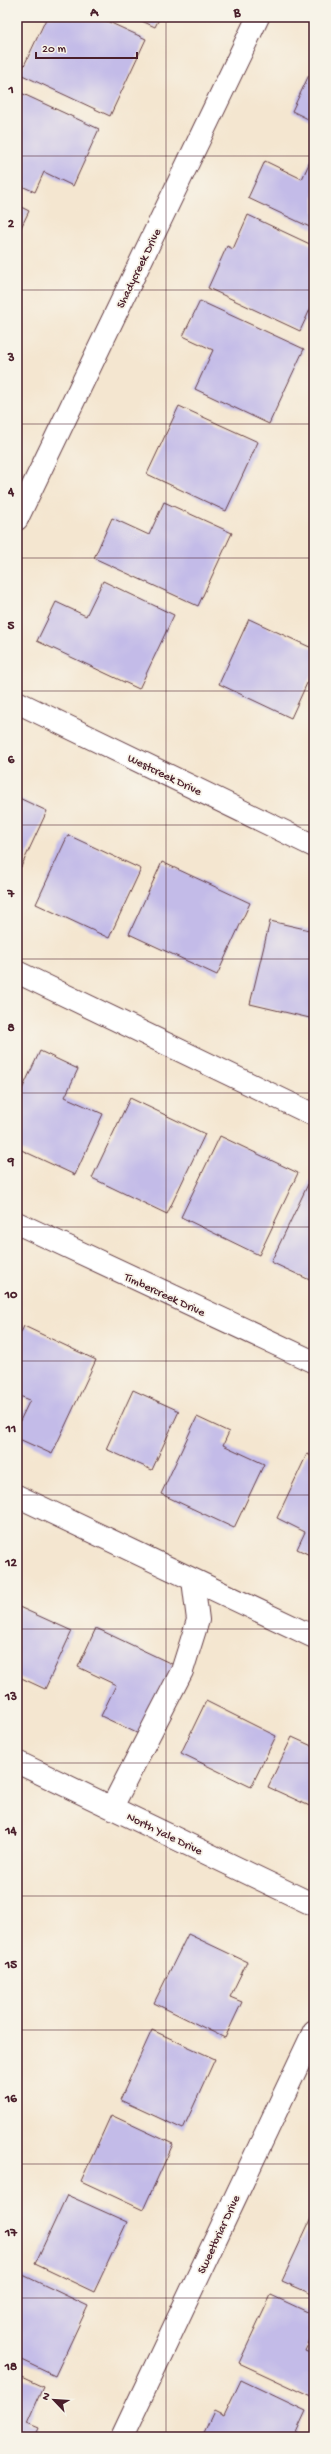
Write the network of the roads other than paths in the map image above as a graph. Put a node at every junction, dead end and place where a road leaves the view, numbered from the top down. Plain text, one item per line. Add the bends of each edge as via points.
1 (258, 17) edge
2 (17, 519) edge
3 (17, 702) edge
4 (314, 846) edge
5 (17, 972) edge
6 (314, 1115) edge
7 (17, 1223) edge
8 (314, 1362) edge
9 (17, 1496) edge
10 (193, 1580) junction
11 (314, 1637) edge
12 (17, 1762) edge
13 (112, 1807) junction
14 (314, 1905) edge
15 (314, 2032) edge
16 (122, 2437) edge

1 - 2 street, Shadycreek Drive
3 - 4 street, Westcreek Drive
5 - 6 street
7 - 8 street, Timbercreek Drive
9 - 10 street
10 - 11 street
10 - 13 street via 198,1620 182,1671
12 - 13 street, North Yale Drive
13 - 14 street, North Yale Drive
15 - 16 street, Sweetbriar Drive

